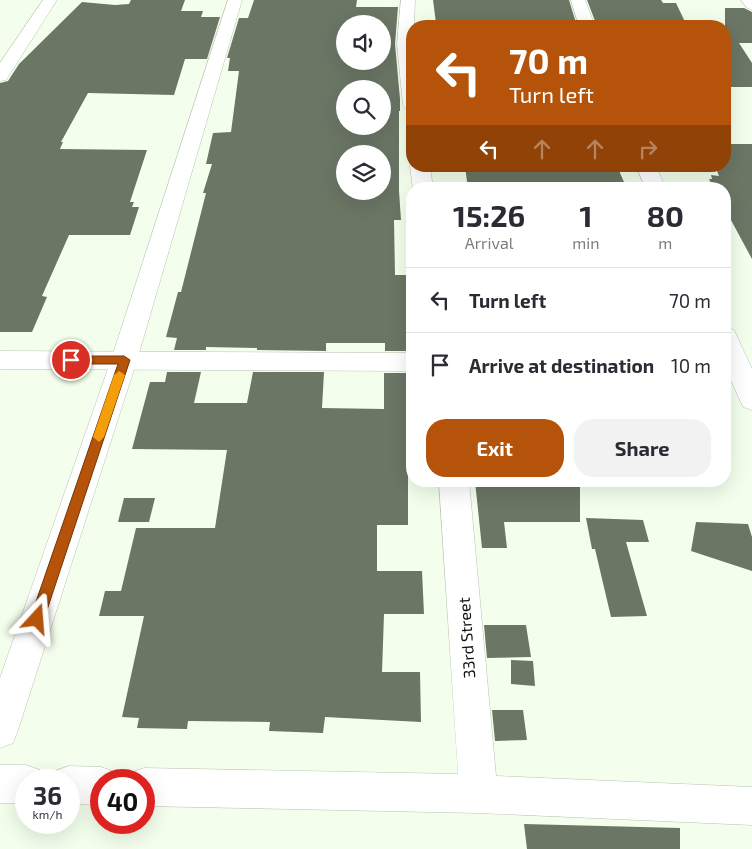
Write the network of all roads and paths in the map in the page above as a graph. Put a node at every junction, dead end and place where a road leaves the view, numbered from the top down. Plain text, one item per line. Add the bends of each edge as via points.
1 (50, 0) edge
2 (235, 0) edge
3 (408, 0) edge
4 (578, 0) edge
5 (748, 0) edge
6 (752, 5) edge
7 (407, 20) edge
8 (585, 20) edge
9 (406, 29) edge
10 (406, 53) edge
11 (0, 76) edge
12 (731, 348) edge
13 (0, 360) edge
14 (124, 360) junction
15 (738, 361) edge
16 (406, 362) edge
17 (752, 400) edge
18 (454, 487) edge
19 (0, 730) edge
20 (0, 784) edge
21 (15, 784) edge
22 (155, 787) edge
23 (478, 794) junction
24 (752, 806) edge

1 - 11 street
2 - 14 street
3 - 7 street
4 - 8 street
5 - 6 street
9 - 10 street
12 - 15 street
13 - 14 street
14 - 16 street
14 - 19 street
15 - 17 street
18 - 23 street, 33rd Street
20 - 21 street
22 - 23 street
23 - 24 street

